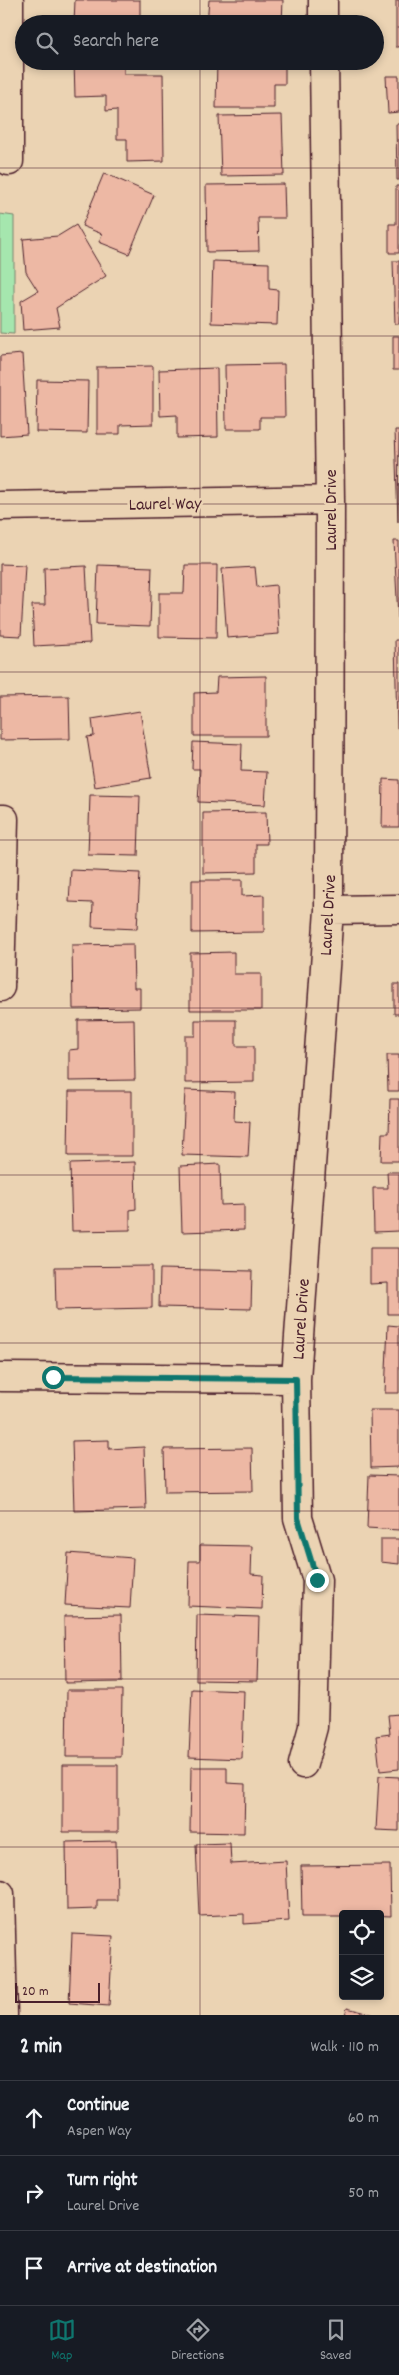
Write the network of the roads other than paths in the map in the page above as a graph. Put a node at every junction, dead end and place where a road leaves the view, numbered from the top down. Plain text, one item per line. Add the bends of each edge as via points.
1 (9, 0) edge
2 (323, 0) edge
3 (323, 15) edge
4 (324, 70) edge
5 (9, 161) dead end
6 (330, 500) junction
7 (0, 506) edge
8 (0, 819) edge
9 (399, 909) edge
10 (329, 910) junction
11 (0, 987) edge
12 (0, 1377) edge
13 (296, 1379) junction
14 (303, 1764) dead end
15 (0, 1894) edge
16 (3, 2015) edge

1 - 5 street
2 - 3 street
4 - 6 street, Laurel Drive
6 - 7 street, Laurel Way
6 - 10 street, Laurel Drive
8 - 11 street via 4,819
9 - 10 street
10 - 13 street, Laurel Drive
12 - 13 street
13 - 14 street, Laurel Drive via 298,1518 317,1580 313,1727
15 - 16 street

